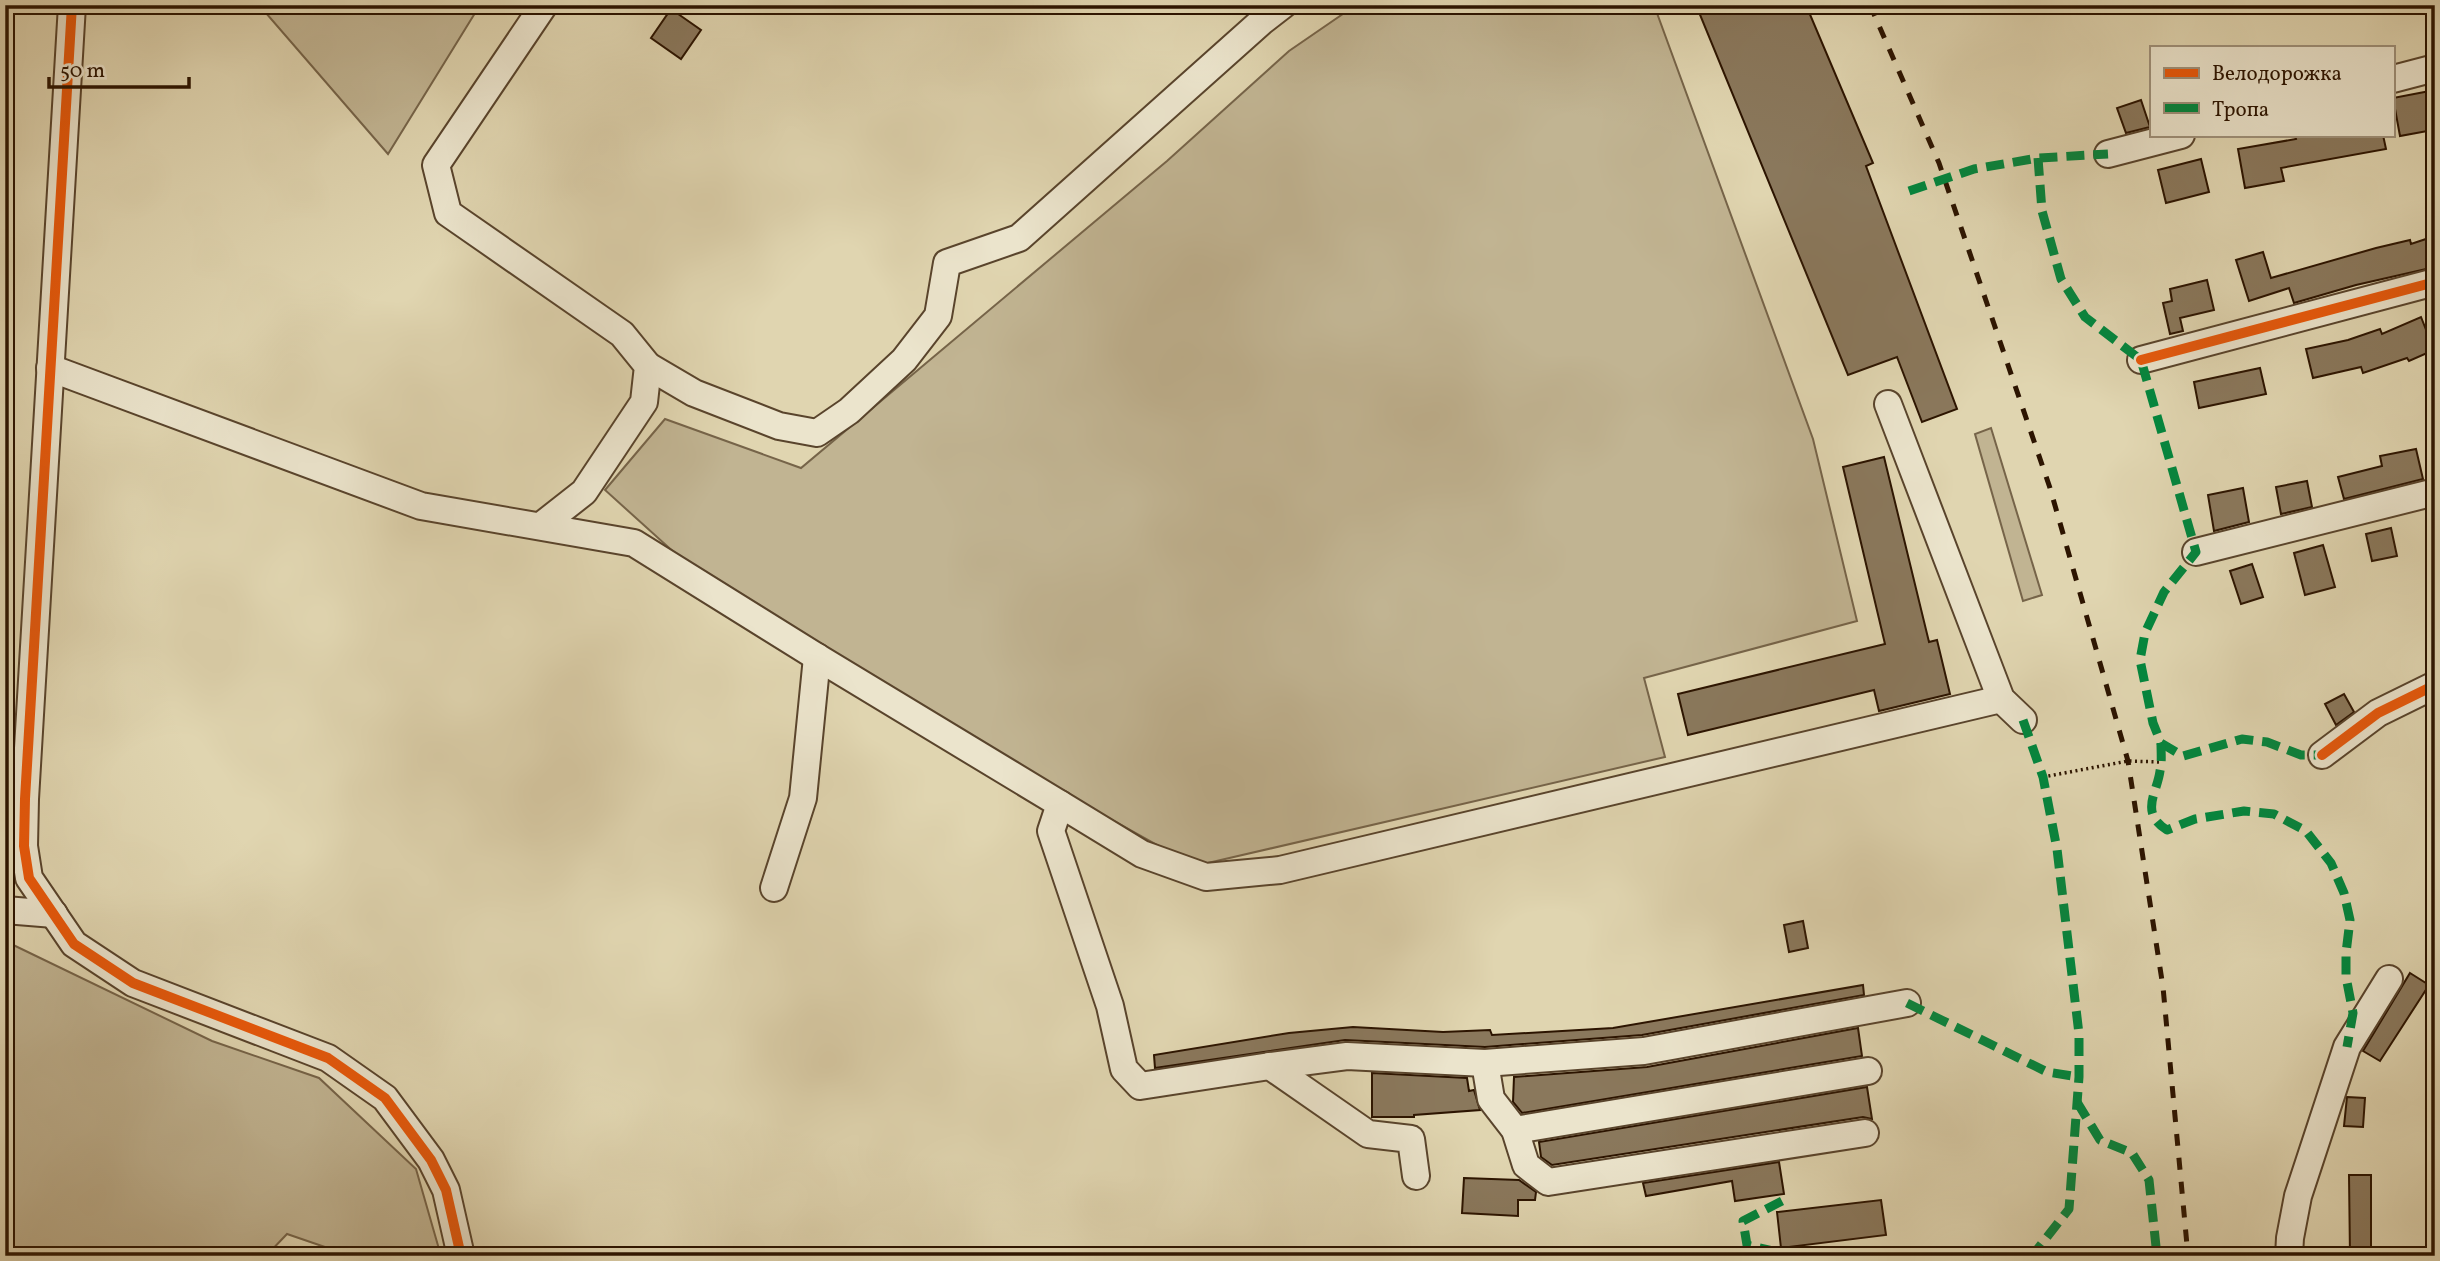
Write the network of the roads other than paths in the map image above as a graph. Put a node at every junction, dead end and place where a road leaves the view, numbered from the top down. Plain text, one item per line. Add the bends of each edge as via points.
1 (72, 5) edge
2 (544, 5) edge
3 (1283, 5) edge
4 (2435, 68) edge
5 (2394, 79) edge
6 (2177, 136) edge
7 (2108, 154) dead end
8 (2435, 282) edge
9 (2141, 359) dead end
10 (648, 366) junction
11 (50, 368) junction
12 (1888, 404) dead end
13 (2435, 492) edge
14 (542, 526) junction
15 (2196, 552) dead end
16 (817, 657) junction
17 (2435, 685) edge
18 (2001, 699) junction
19 (2023, 720) dead end
20 (2322, 755) dead end
21 (1060, 804) junction
22 (775, 888) dead end
23 (5, 910) edge
24 (54, 914) junction
25 (2389, 979) dead end
26 (1908, 1003) dead end
27 (1485, 1063) junction
28 (1269, 1066) junction
29 (1868, 1071) dead end
30 (1515, 1130) junction
31 (1865, 1133) dead end
32 (1416, 1176) dead end
33 (461, 1256) edge
34 (2289, 1256) edge

1 - 11 street
2 - 10 street via 436,166 449,213 622,334
3 - 10 street via 1019,238 947,263 938,316 904,360 849,411 817,433 779,426 694,393
4 - 5 street
6 - 7 street
8 - 9 street
10 - 14 street via 644,402 584,492
11 - 14 street via 421,506
11 - 24 street via 24,846 29,878
12 - 18 street
13 - 15 street
14 - 16 street via 634,542
16 - 21 street
16 - 22 street via 803,798
17 - 20 street via 2378,713
18 - 19 street
18 - 21 street via 1280,870 1206,877 1142,854
21 - 28 street via 1051,831 1110,1006 1124,1069 1140,1086
23 - 24 street
24 - 33 street via 74,944 132,983 328,1058 385,1098 431,1160 446,1191
25 - 34 street via 2347,1047 2298,1196
26 - 27 street via 1644,1051
27 - 28 street via 1347,1056
27 - 30 street via 1492,1099
28 - 32 street via 1368,1134 1411,1139
29 - 30 street
30 - 31 street via 1526,1166 1548,1182

